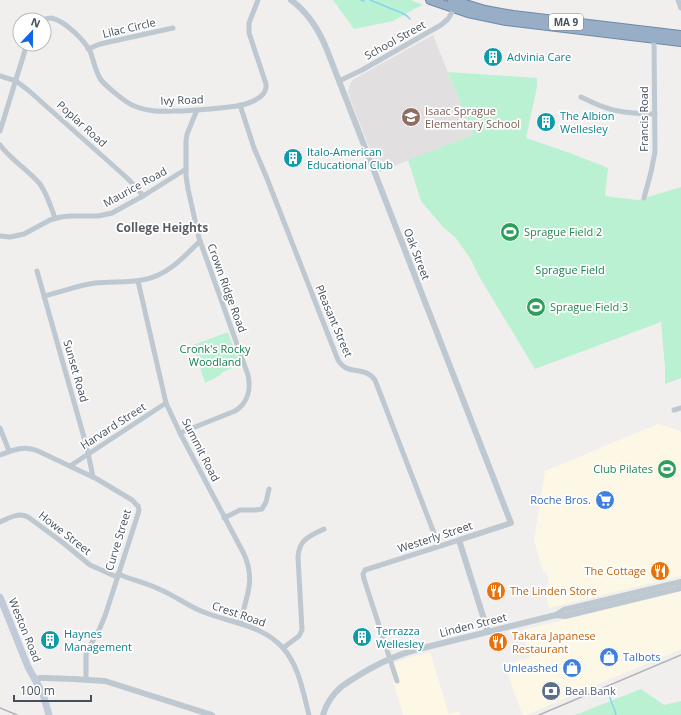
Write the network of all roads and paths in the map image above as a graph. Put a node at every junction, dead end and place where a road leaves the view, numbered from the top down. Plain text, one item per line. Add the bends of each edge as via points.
1 (258, 0) edge
2 (291, 0) edge
3 (430, 0) edge
4 (452, 0) edge
5 (678, 0) edge
6 (681, 8) edge
7 (454, 9) junction
8 (52, 18) edge
9 (173, 28) dead end
10 (681, 35) edge
11 (654, 39) junction
12 (681, 42) edge
13 (88, 49) junction
14 (25, 52) edge
15 (0, 76) edge
16 (16, 81) junction
17 (339, 81) junction
18 (581, 97) dead end
19 (240, 105) junction
20 (197, 110) junction
21 (654, 114) junction
22 (0, 132) edge
23 (0, 145) edge
24 (186, 170) junction
25 (143, 196) junction
26 (644, 198) dead end
27 (55, 218) junction
28 (0, 236) edge
29 (200, 241) junction
30 (37, 271) dead end
31 (138, 281) junction
32 (44, 296) junction
33 (166, 403) junction
34 (681, 408) edge
35 (674, 410) dead end
36 (0, 428) edge
37 (180, 433) junction
38 (9, 451) junction
39 (88, 454) junction
40 (0, 455) edge
41 (70, 466) junction
42 (93, 477) junction
43 (269, 489) dead end
44 (224, 518) junction
45 (0, 522) edge
46 (511, 523) joint
47 (324, 529) dead end
48 (459, 540) junction
49 (439, 546) junction
50 (118, 576) junction
51 (681, 582) edge
52 (681, 588) edge
53 (0, 597) edge
54 (556, 615) junction
55 (240, 624) junction
56 (488, 632) junction
57 (283, 648) junction
58 (390, 659) junction
59 (36, 680) junction
60 (86, 680) junction
61 (397, 681) dead end
62 (49, 715) edge
63 (212, 715) edge
64 (309, 715) edge
65 (323, 715) edge

1 - 19 street, Ivy Road via 248,31 266,89 259,98
2 - 17 street, Oak Street via 315,25
3 - 7 highway, MA 9
4 - 10 highway, MA 9 via 513,15
5 - 6 street
7 - 11 highway, MA 9 via 514,23
7 - 17 street, School Street via 441,25
8 - 13 street, Ivy Road via 78,36
9 - 13 street, Lilac Circle
11 - 12 highway, MA 9
11 - 21 street, Francis Road
13 - 20 street, Ivy Road via 101,80 131,104 156,111
14 - 16 street
15 - 16 street, Poplar Road
16 - 22 street
16 - 25 street, Poplar Road via 110,162
17 - 46 street, Oak Street
18 - 21 street via 614,110
19 - 20 street, Ivy Road
19 - 49 street, Pleasant Street via 254,148 336,357 344,368 366,372 375,380
20 - 24 street, Crown Ridge Road via 186,139
21 - 26 street, Francis Road via 655,152
23 - 27 street via 41,186
24 - 25 street, Maurice Road
24 - 29 street, Crown Ridge Road
25 - 27 street, Maurice Road via 107,215
27 - 28 street, Maurice Road via 24,234
29 - 31 street via 171,268 152,278
29 - 37 street, Crown Ridge Road via 248,375 249,390 244,403 237,409
30 - 32 street, Sunset Road
31 - 32 street via 95,283
31 - 33 street, Summit Road
32 - 39 street, Sunset Road
33 - 37 street, Summit Road
33 - 39 street, Harvard Street
34 - 35 street
36 - 38 street
37 - 44 street, Summit Road
38 - 40 street, Curve Street
38 - 41 street, Curve Street via 33,449
39 - 41 street, Harvard Street
39 - 42 street, Sunset Road
41 - 42 street, Curve Street
42 - 50 street, Curve Street via 134,501 138,507
43 - 44 street via 262,509 240,510
44 - 55 street, Summit Road via 245,557 250,572 248,594
45 - 50 street, Howe Street via 19,515 26,516 90,565
46 - 48 street, Westerly Street
47 - 57 street via 306,538 300,547 298,557 302,630 299,636
48 - 49 street, Westerly Street
48 - 56 street
49 - 58 street, Westerly Street via 365,570 363,574
50 - 55 street, Crest Road via 159,589 203,612
50 - 60 street, Curve Street via 100,628 86,652
51 - 54 street, Linden Street via 564,610
52 - 54 street, Linden Street via 565,616
53 - 59 main road, Weston Road via 28,667
54 - 56 street, Linden Street
55 - 57 street, Crest Road via 266,633
56 - 58 street, Linden Street
57 - 64 street, Crest Road via 295,666
58 - 61 street
58 - 65 street, Linden Street via 374,666 339,689 332,695
59 - 60 street
59 - 62 main road, Weston Road
60 - 63 street via 110,683

